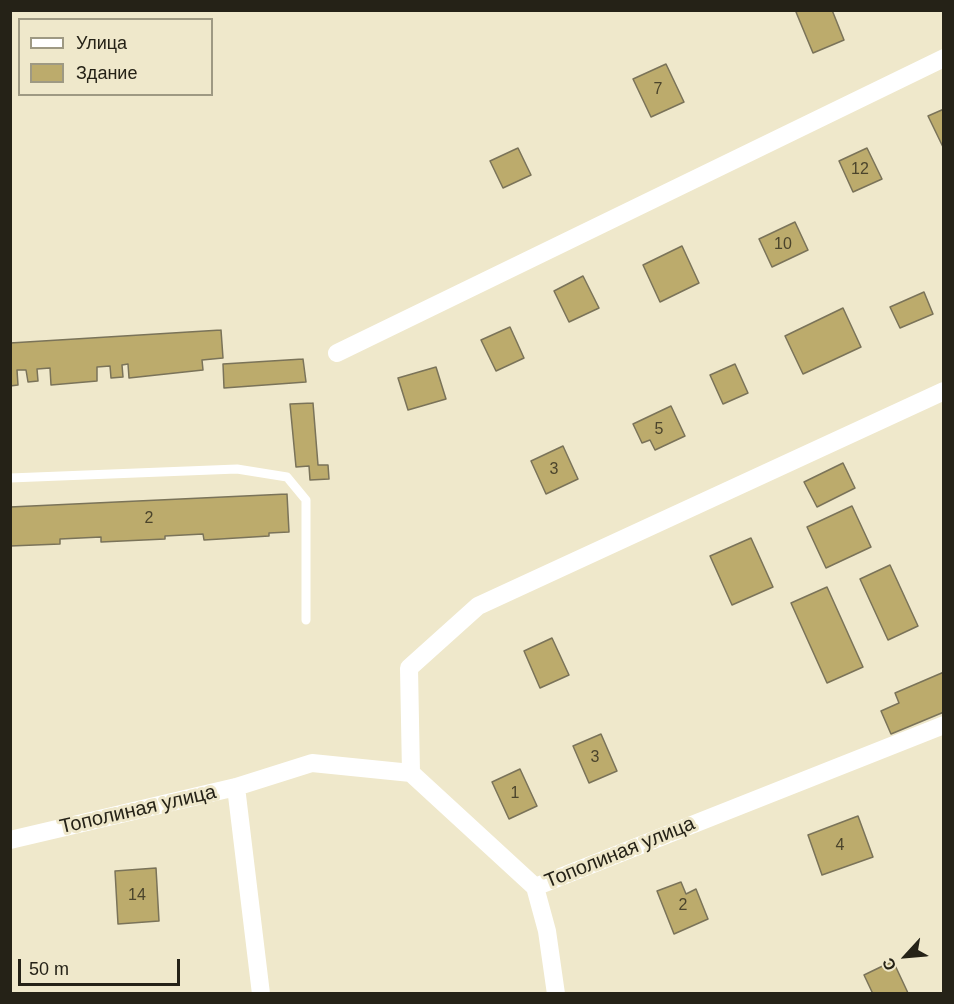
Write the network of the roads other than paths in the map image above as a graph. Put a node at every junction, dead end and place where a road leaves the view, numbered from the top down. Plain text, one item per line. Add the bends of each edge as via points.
1 (944, 58) edge
2 (338, 353) dead end
3 (944, 391) edge
4 (10, 478) edge
5 (306, 620) dead end
6 (944, 725) edge
7 (411, 773) junction
8 (236, 787) junction
9 (10, 840) edge
10 (535, 887) junction
11 (261, 993) edge
12 (556, 993) edge

1 - 2 street
3 - 7 street via 477,606 410,668
4 - 5 lane via 237,469 287,477 306,500
6 - 10 street, Тополиная улица
7 - 8 street, Тополиная улица via 312,763
7 - 10 street, Тополиная улица
8 - 9 street, Тополиная улица
8 - 11 street
10 - 12 street via 547,931

